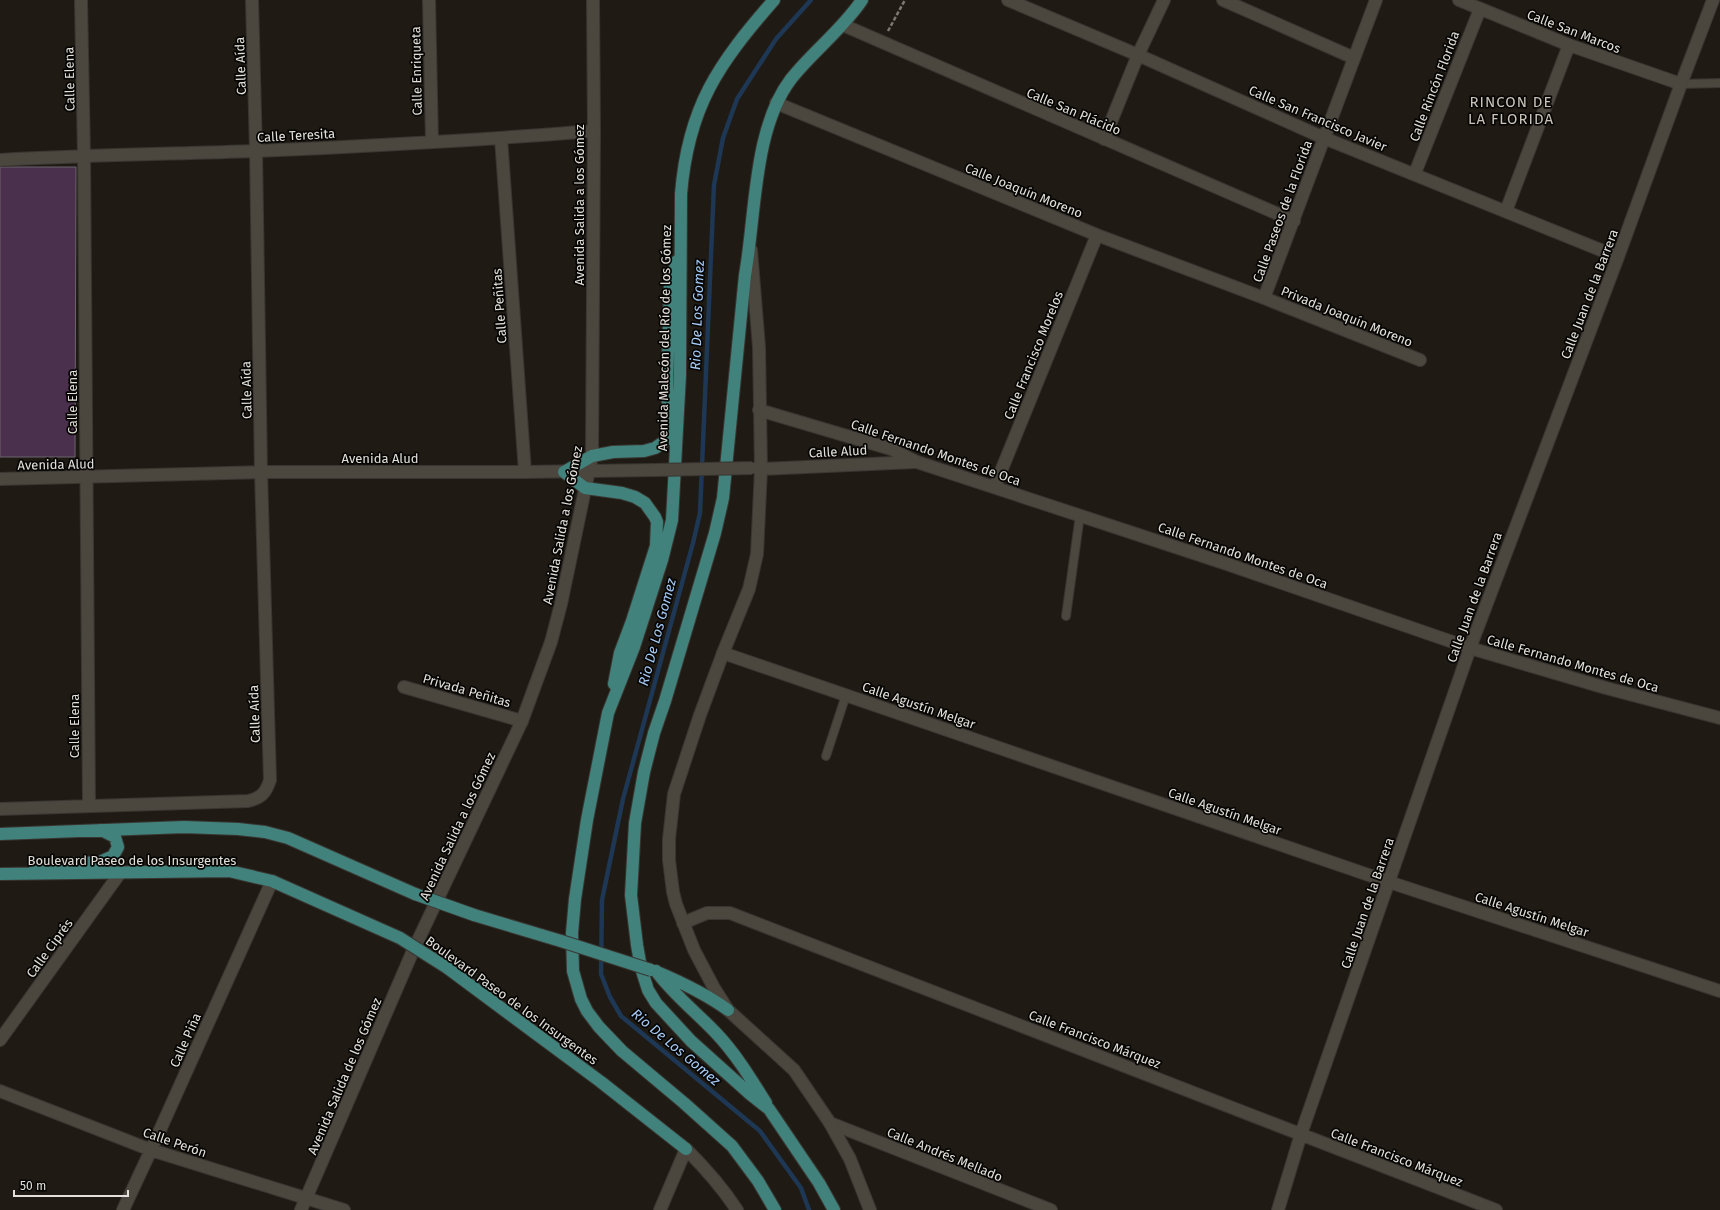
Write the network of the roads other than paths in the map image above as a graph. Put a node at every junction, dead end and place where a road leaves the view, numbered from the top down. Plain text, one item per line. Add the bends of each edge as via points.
1 (81, 0) edge
2 (252, 0) edge
3 (429, 0) edge
4 (592, 0) edge
5 (774, 0) edge
6 (862, 0) edge
7 (1008, 0) edge
8 (1164, 0) edge
9 (1223, 0) edge
10 (1376, 0) edge
11 (1459, 0) edge
12 (1713, 0) edge
13 (1480, 8) junction
14 (843, 25) junction
15 (1569, 45) junction
16 (1138, 55) junction
17 (1354, 58) junction
18 (1720, 83) edge
19 (1681, 84) junction
20 (776, 103) junction
21 (594, 131) junction
22 (501, 138) junction
23 (1324, 138) junction
24 (1104, 139) junction
25 (432, 142) junction
26 (256, 151) junction
27 (84, 155) junction
28 (0, 160) edge
29 (1415, 173) junction
30 (1506, 211) junction
31 (1294, 221) junction
32 (1097, 235) junction
33 (751, 243) junction
34 (681, 248) junction
35 (1618, 257) junction
36 (1264, 298) junction
37 (1420, 360) dead end
38 (759, 410) junction
39 (592, 456) junction
40 (917, 462) junction
41 (757, 468) junction
42 (589, 471) junction
43 (261, 472) junction
44 (525, 472) junction
45 (564, 472) junction
46 (86, 478) junction
47 (0, 479) edge
48 (995, 486) junction
49 (585, 488) junction
50 (1080, 515) junction
51 (1066, 616) dead end
52 (1470, 648) junction
53 (722, 653) junction
54 (404, 687) dead end
55 (846, 695) junction
56 (608, 713) junction
57 (1720, 718) edge
58 (522, 721) junction
59 (826, 756) dead end
60 (89, 805) junction
61 (0, 809) edge
62 (100, 830) junction
63 (0, 834) edge
64 (0, 867) edge
65 (120, 873) junction
66 (0, 874) edge
67 (272, 881) junction
68 (1389, 882) junction
69 (683, 923) junction
70 (412, 953) joint
71 (654, 971) junction
72 (1720, 991) edge
73 (728, 1010) junction
74 (0, 1040) edge
75 (0, 1090) edge
76 (769, 1109) junction
77 (830, 1123) junction
78 (1301, 1134) junction
79 (686, 1149) junction
80 (152, 1150) junction
81 (304, 1205) edge
82 (123, 1210) edge
83 (344, 1210) edge
84 (660, 1210) edge
85 (737, 1210) edge
86 (774, 1210) edge
87 (834, 1210) edge
88 (870, 1210) edge
89 (1050, 1210) edge
90 (1278, 1210) edge
91 (1496, 1210) edge

1 - 27 street, Calle Elena
2 - 26 street, Calle Aída
3 - 25 street, Calle Enriqueta
4 - 21 street, Avenida Salida a los Gómez
5 - 34 main road, Avenida Malecón del Río de los Gómez via 723,63 695,119 683,168
6 - 14 main road
7 - 16 street, Calle San Francisco Javier
8 - 16 street
9 - 17 street
10 - 17 street, Calle Paseos de la Florida
11 - 13 street, Calle San Marcos
12 - 19 street, Calle Juan de la Barrera
13 - 15 street, Calle San Marcos
13 - 29 street, Calle Rincón Florida
14 - 20 main road via 791,80
14 - 24 street, Calle San Plácido
15 - 19 street, Calle San Marcos
15 - 30 street
16 - 23 street, Calle San Francisco Javier
16 - 24 street
17 - 23 street, Calle Paseos de la Florida
18 - 19 lane
19 - 35 street, Calle Juan de la Barrera
20 - 32 street, Calle Joaquín Moreno
20 - 33 main road via 766,129 759,166
21 - 22 street, Calle Teresita
21 - 39 street, Avenida Salida a los Gómez
22 - 25 street, Calle Teresita
22 - 44 street, Calle Peñitas
23 - 29 street, Calle San Francisco Javier
23 - 31 street, Calle Paseos de la Florida
24 - 31 street, Calle San Plácido
25 - 26 street, Calle Teresita
26 - 27 street, Calle Teresita
26 - 43 street, Calle Aída
27 - 28 street, Calle Teresita
27 - 46 street, Calle Elena
29 - 30 street, Calle San Francisco Javier
30 - 35 street, Calle San Francisco Javier
31 - 36 street, Calle Paseos de la Florida
32 - 36 street, Calle Joaquín Moreno
32 - 48 street, Calle Francisco Morelos
33 - 38 street via 759,347
33 - 76 main road via 745,275 722,498 715,532 644,772 636,823 631,895 641,968 648,990 691,1041
34 - 39 main road via 670,284 667,437 655,448 644,451
34 - 56 main road, Avenida Malecón del Río de los Gómez via 680,375 672,520 634,647
35 - 52 street, Calle Juan de la Barrera
36 - 37 street, Privada Joaquín Moreno
38 - 40 street, Calle Fernando Montes de Oca via 891,449
38 - 41 street
39 - 42 street, Avenida Salida a los Gómez
39 - 45 main road
40 - 41 street, Calle Alud
40 - 48 street, Calle Fernando Montes de Oca
41 - 42 street, Avenida Alud, bridge
41 - 53 street via 758,530 754,566 749,589
42 - 45 street, Avenida Alud
42 - 49 street, Avenida Salida a los Gómez
43 - 44 street, Avenida Alud
43 - 46 street, Avenida Alud
43 - 60 street, Calle Aída via 270,780 267,790 260,798 248,801
44 - 45 street, Avenida Alud
45 - 49 main road
46 - 47 street, Avenida Alud
46 - 60 street, Calle Elena
48 - 50 street, Calle Fernando Montes de Oca
49 - 56 main road via 636,497 655,516 658,528 654,554 620,653
49 - 58 street, Avenida Salida a los Gómez via 561,604
50 - 51 lane
50 - 52 street, Calle Fernando Montes de Oca
52 - 57 street, Calle Fernando Montes de Oca
52 - 68 street, Calle Juan de la Barrera
53 - 55 street, Calle Agustín Melgar
53 - 69 street via 674,794 669,860 673,892
54 - 58 street, Privada Peñitas
55 - 59 lane
55 - 68 street, Calle Agustín Melgar
56 - 86 main road, Avenida Malecón del Río de los Gómez via 575,899 572,933 573,971 581,999 599,1027 622,1051 732,1146 758,1181
58 - 70 street, Avenida Salida a los Gómez
60 - 61 street
62 - 63 main road, Boulevard Paseo de los Insurgentes
62 - 64 main road via 115,837 118,847 113,856 100,862
62 - 71 main road, Boulevard Paseo de los Insurgentes, bridge via 184,827 265,832 288,838 414,894
65 - 66 main road, Boulevard Paseo de los Insurgentes
65 - 67 main road, Boulevard Paseo de los Insurgentes via 229,871
65 - 74 street, Calle Ciprés
67 - 79 main road, Boulevard Paseo de los Insurgentes, bridge via 400,938 446,967 601,1082
67 - 80 street, Calle Piña
68 - 72 street, Calle Agustín Melgar
68 - 78 street, Calle Juan de la Barrera
69 - 73 street via 703,969
69 - 78 street, Calle Francisco Márquez via 707,913 730,912
70 - 81 street, Avenida Salida de los Gómez
71 - 73 main road, Boulevard Paseo de los Insurgentes via 684,983
71 - 76 main road via 736,1056
73 - 77 street via 794,1070
75 - 80 street, Calle Perón
76 - 87 main road
77 - 88 street via 850,1159
77 - 89 street, Calle Andrés Mellado
78 - 90 street, Calle Juan de la Barrera
78 - 91 street, Calle Francisco Márquez
79 - 84 street
79 - 85 street via 708,1170
80 - 81 street, Calle Perón
80 - 82 street, Calle Piña
81 - 83 street, Calle Perón

